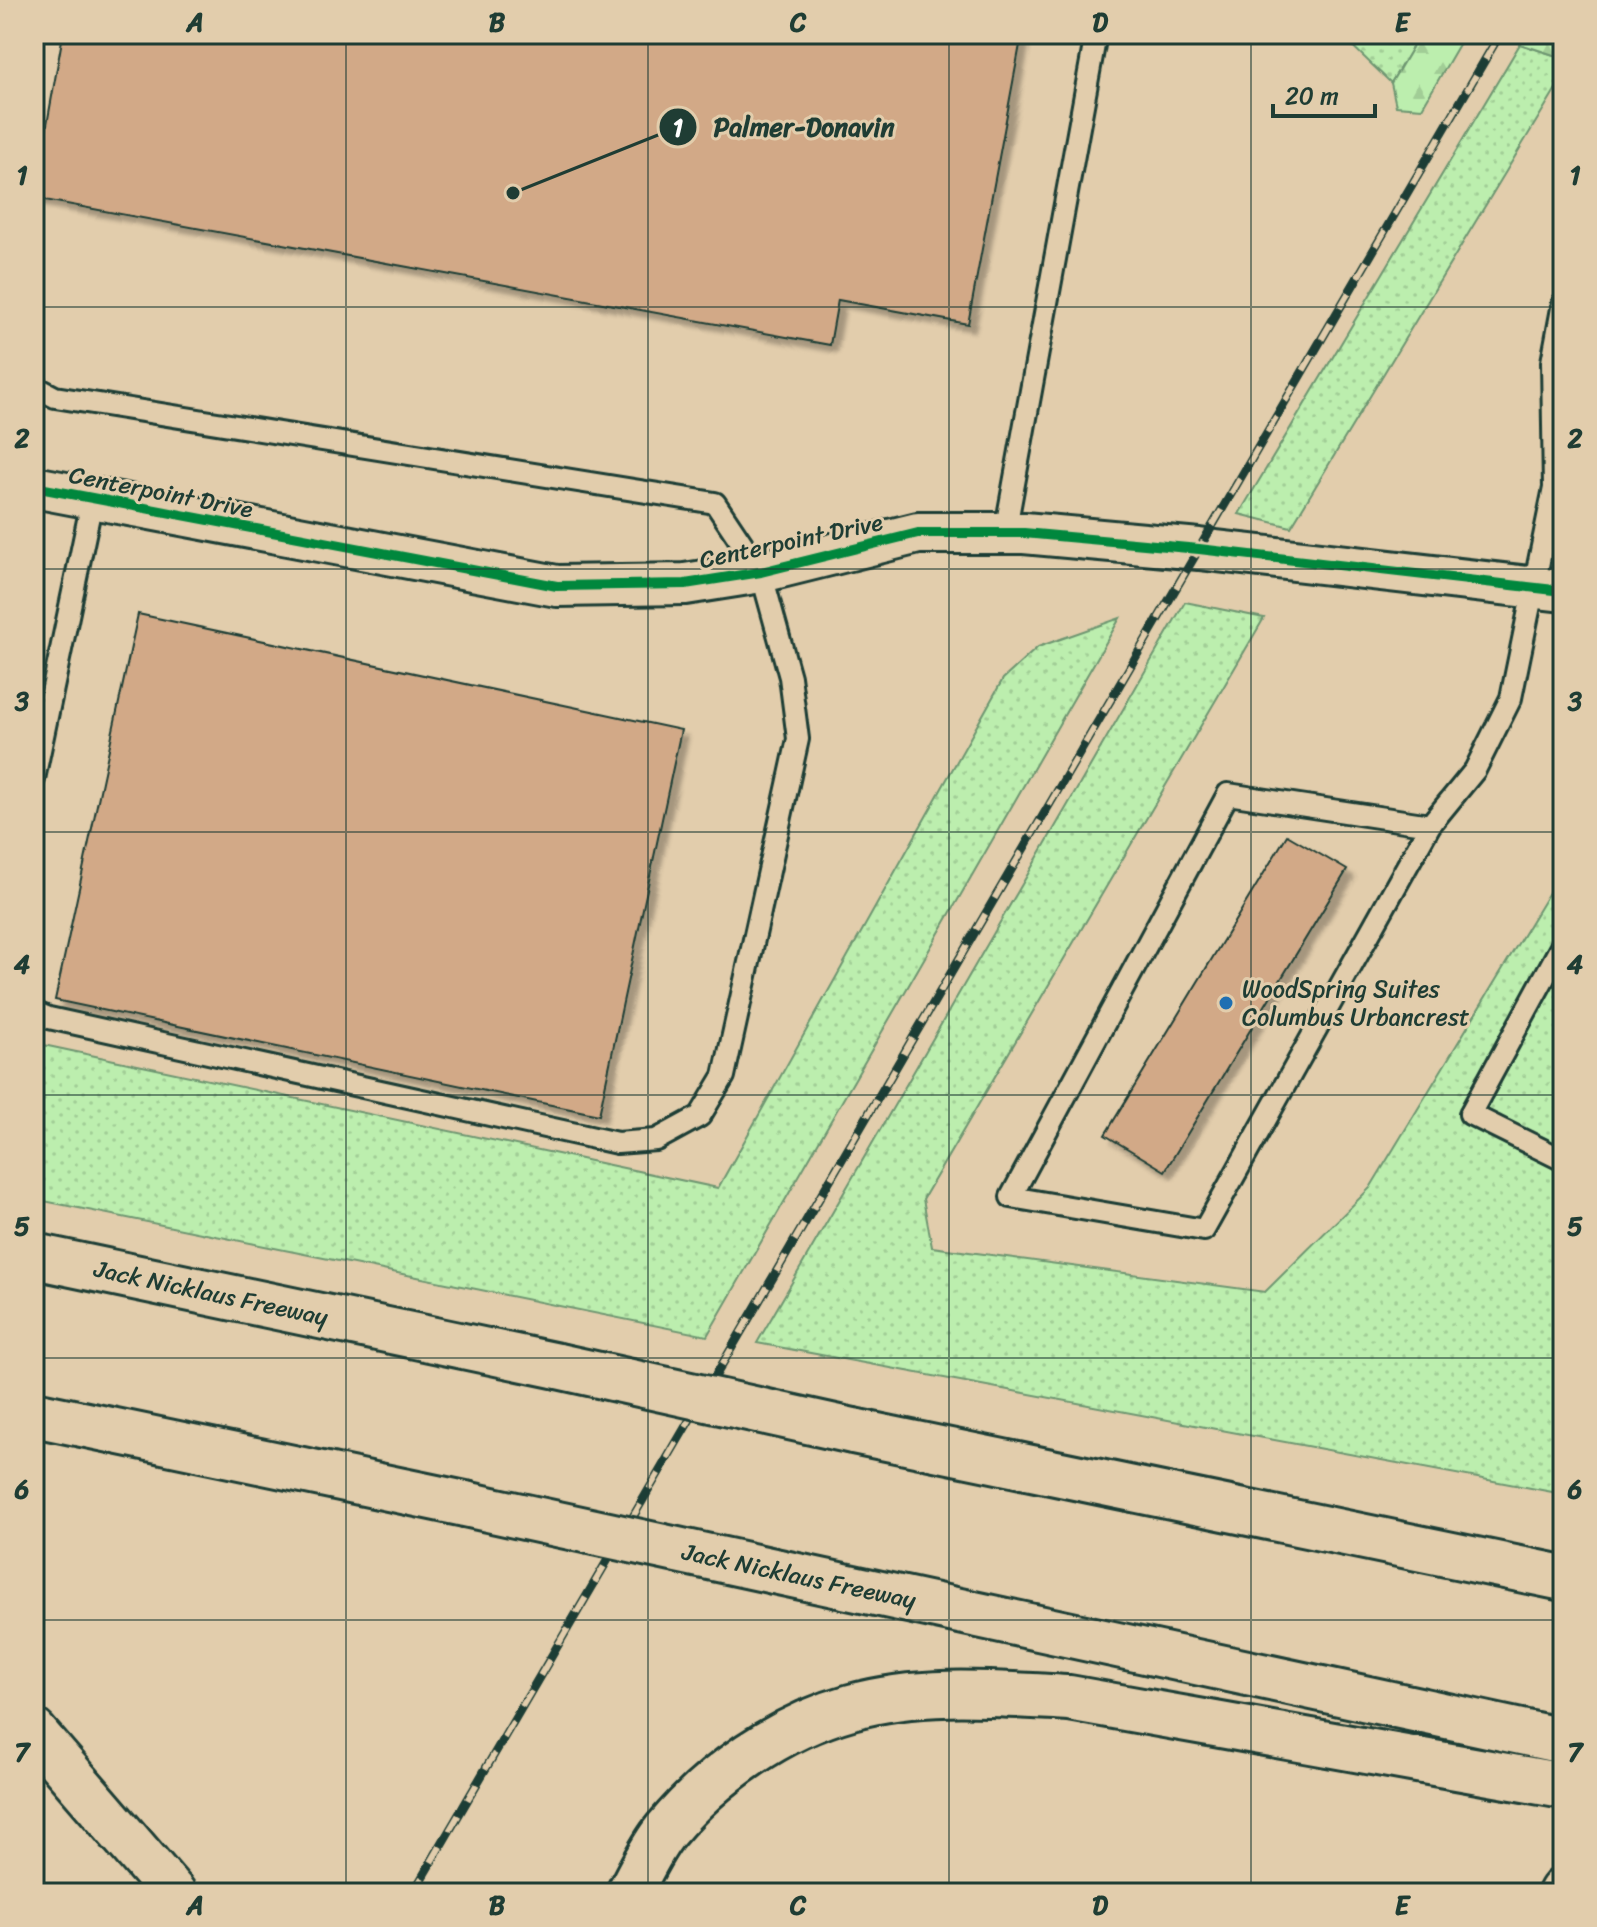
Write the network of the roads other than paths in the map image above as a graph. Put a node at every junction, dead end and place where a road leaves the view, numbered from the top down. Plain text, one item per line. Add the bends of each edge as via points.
1 (1096, 34) edge
2 (1563, 303) edge
3 (34, 386) edge
4 (34, 487) edge
5 (92, 501) junction
6 (1005, 533) junction
7 (761, 572) junction
8 (1547, 589) edge
9 (34, 779) edge
10 (1430, 825) junction
11 (1563, 943) edge
12 (34, 1012) edge
13 (1563, 1160) edge
14 (34, 1256) edge
15 (34, 1414) edge
16 (1563, 1545) edge
17 (1491, 1561) junction
18 (1563, 1578) edge
19 (34, 1732) edge
20 (1563, 1741) edge
21 (1563, 1786) edge
22 (173, 1893) edge
23 (629, 1893) edge

1 - 6 lane
2 - 8 lane via 1552,362 1554,488
3 - 7 lane via 55,397 715,503
4 - 5 street, Centerpoint Drive
5 - 7 street, Centerpoint Drive via 557,586 685,584
5 - 9 lane
6 - 7 street, Centerpoint Drive via 918,533
6 - 8 street, Centerpoint Drive via 1199,549
7 - 12 lane via 790,677 798,739 724,1076 700,1116 656,1140 617,1143
8 - 10 lane via 1511,698 1475,770
10 - 10 lane via 1228,794 1011,1197 1204,1230
11 - 13 lane via 1470,1114
14 - 17 highway, Jack Nicklaus Freeway, bridge
15 - 20 highway, Jack Nicklaus Freeway, bridge
16 - 17 highway
17 - 18 highway, Jack Nicklaus Freeway
19 - 22 highway
21 - 23 highway via 1069,1698 927,1696 851,1707 781,1737 721,1773 664,1832

